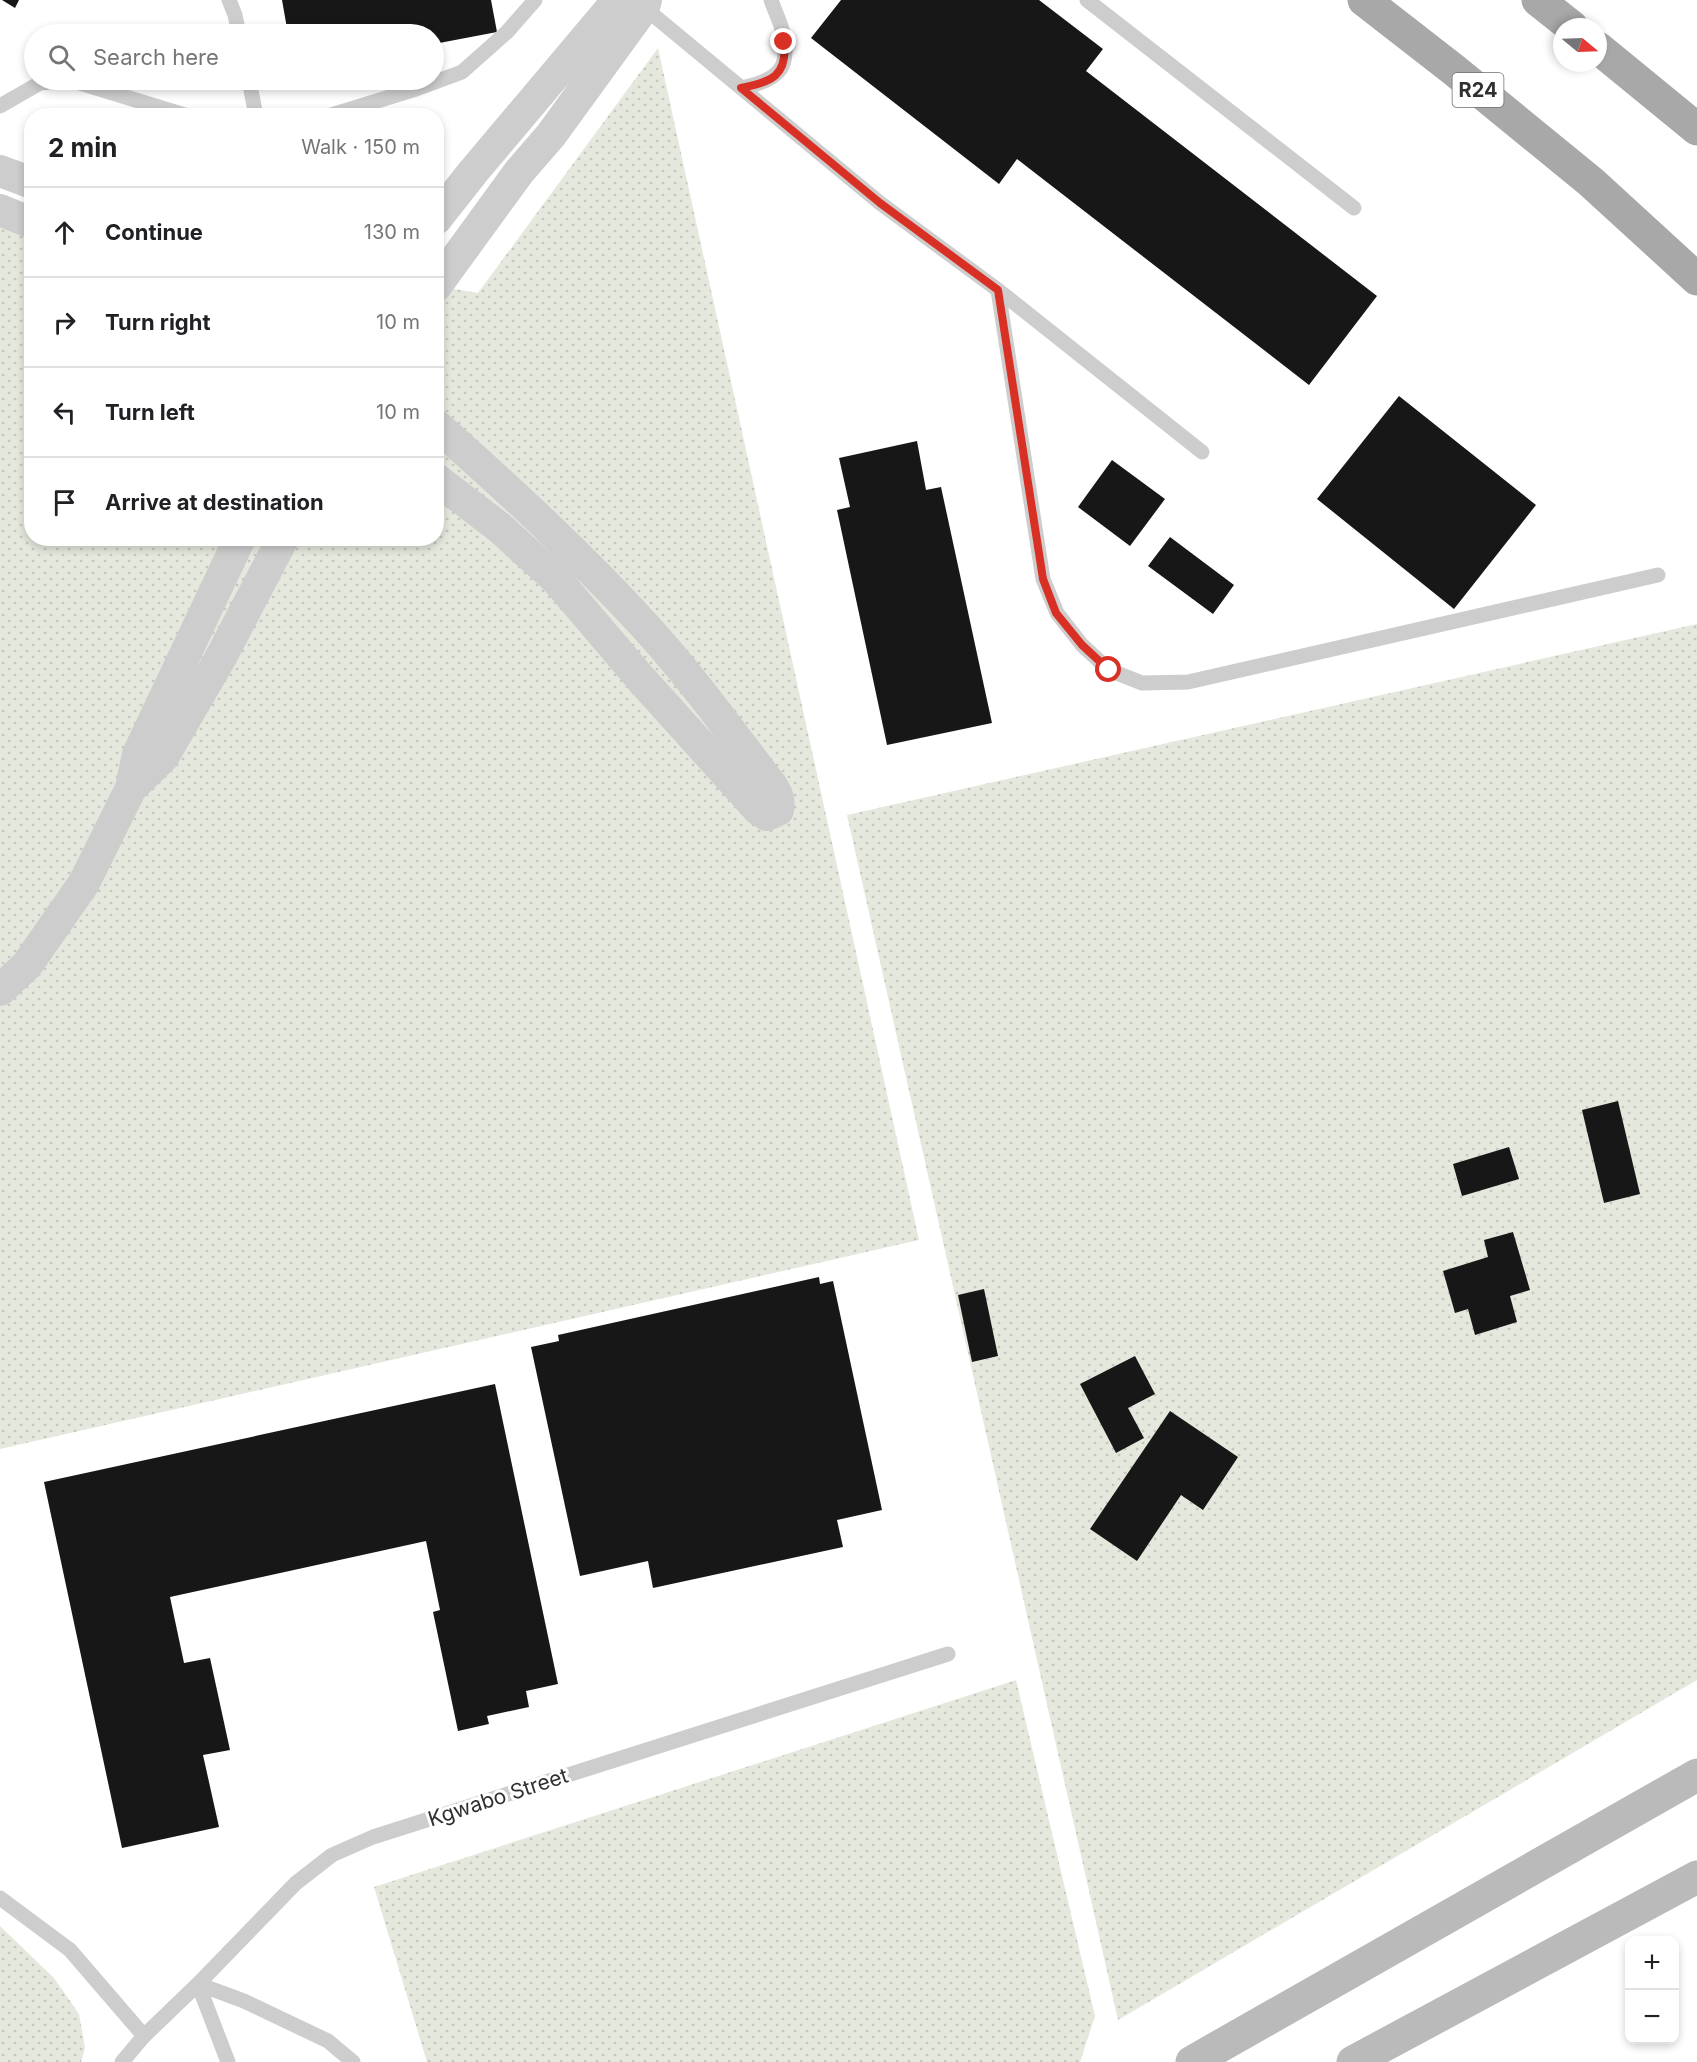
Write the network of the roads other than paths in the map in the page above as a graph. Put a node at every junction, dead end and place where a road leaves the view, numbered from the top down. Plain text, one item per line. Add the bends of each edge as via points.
1 (229, 0) edge
2 (535, 0) edge
3 (771, 0) edge
4 (1087, 0) edge
5 (1364, 0) edge
6 (1538, 0) edge
7 (636, 2) edge
8 (1561, 18) edge
9 (237, 24) edge
10 (1607, 55) edge
11 (444, 79) edge
12 (741, 88) junction
13 (28, 90) edge
14 (103, 90) edge
15 (251, 90) edge
16 (413, 90) edge
17 (0, 106) edge
18 (162, 108) edge
19 (254, 108) edge
20 (354, 108) edge
21 (1697, 129) edge
22 (0, 171) edge
23 (24, 180) edge
24 (1354, 208) dead end
25 (444, 209) edge
26 (0, 210) edge
27 (24, 220) edge
28 (444, 275) edge
29 (1697, 279) edge
30 (998, 290) junction
31 (444, 431) edge
32 (1202, 452) dead end
33 (444, 485) edge
34 (236, 546) edge
35 (279, 546) edge
36 (1658, 575) dead end
37 (131, 788) junction
38 (0, 990) edge
39 (948, 1654) dead end
40 (1697, 1775) edge
41 (1697, 1877) edge
42 (0, 1898) edge
43 (198, 1984) junction
44 (144, 2036) junction
45 (122, 2062) edge
46 (228, 2062) edge
47 (353, 2062) edge
48 (1192, 2062) edge
49 (1353, 2062) edge

1 - 9 lane
2 - 11 lane via 507,32 462,72
3 - 12 lane via 784,42 782,68 768,81
4 - 24 lane
5 - 29 main road, R24 via 1591,182
6 - 8 main road
7 - 12 lane
7 - 25 street via 473,172
7 - 28 street via 551,135
10 - 21 main road
12 - 30 lane via 880,203
13 - 17 lane
14 - 18 lane
15 - 19 lane
16 - 20 lane
22 - 23 street
26 - 27 street
30 - 32 lane
30 - 36 lane via 1043,579 1056,613 1109,670 1142,683 1188,682
31 - 33 street via 644,625 693,681 772,786 778,795 778,810 767,814 759,810 556,579 500,528
34 - 37 street via 138,754
35 - 37 street via 163,757
37 - 38 street via 84,883 27,965
39 - 43 lane, Kgwabo Street via 373,1837 332,1854 296,1883
40 - 48 main road
41 - 49 main road
42 - 44 lane via 70,1950
43 - 44 lane, Kgwabo Street
43 - 46 lane
43 - 47 lane via 328,2041
44 - 45 lane, Kgwabo Street

